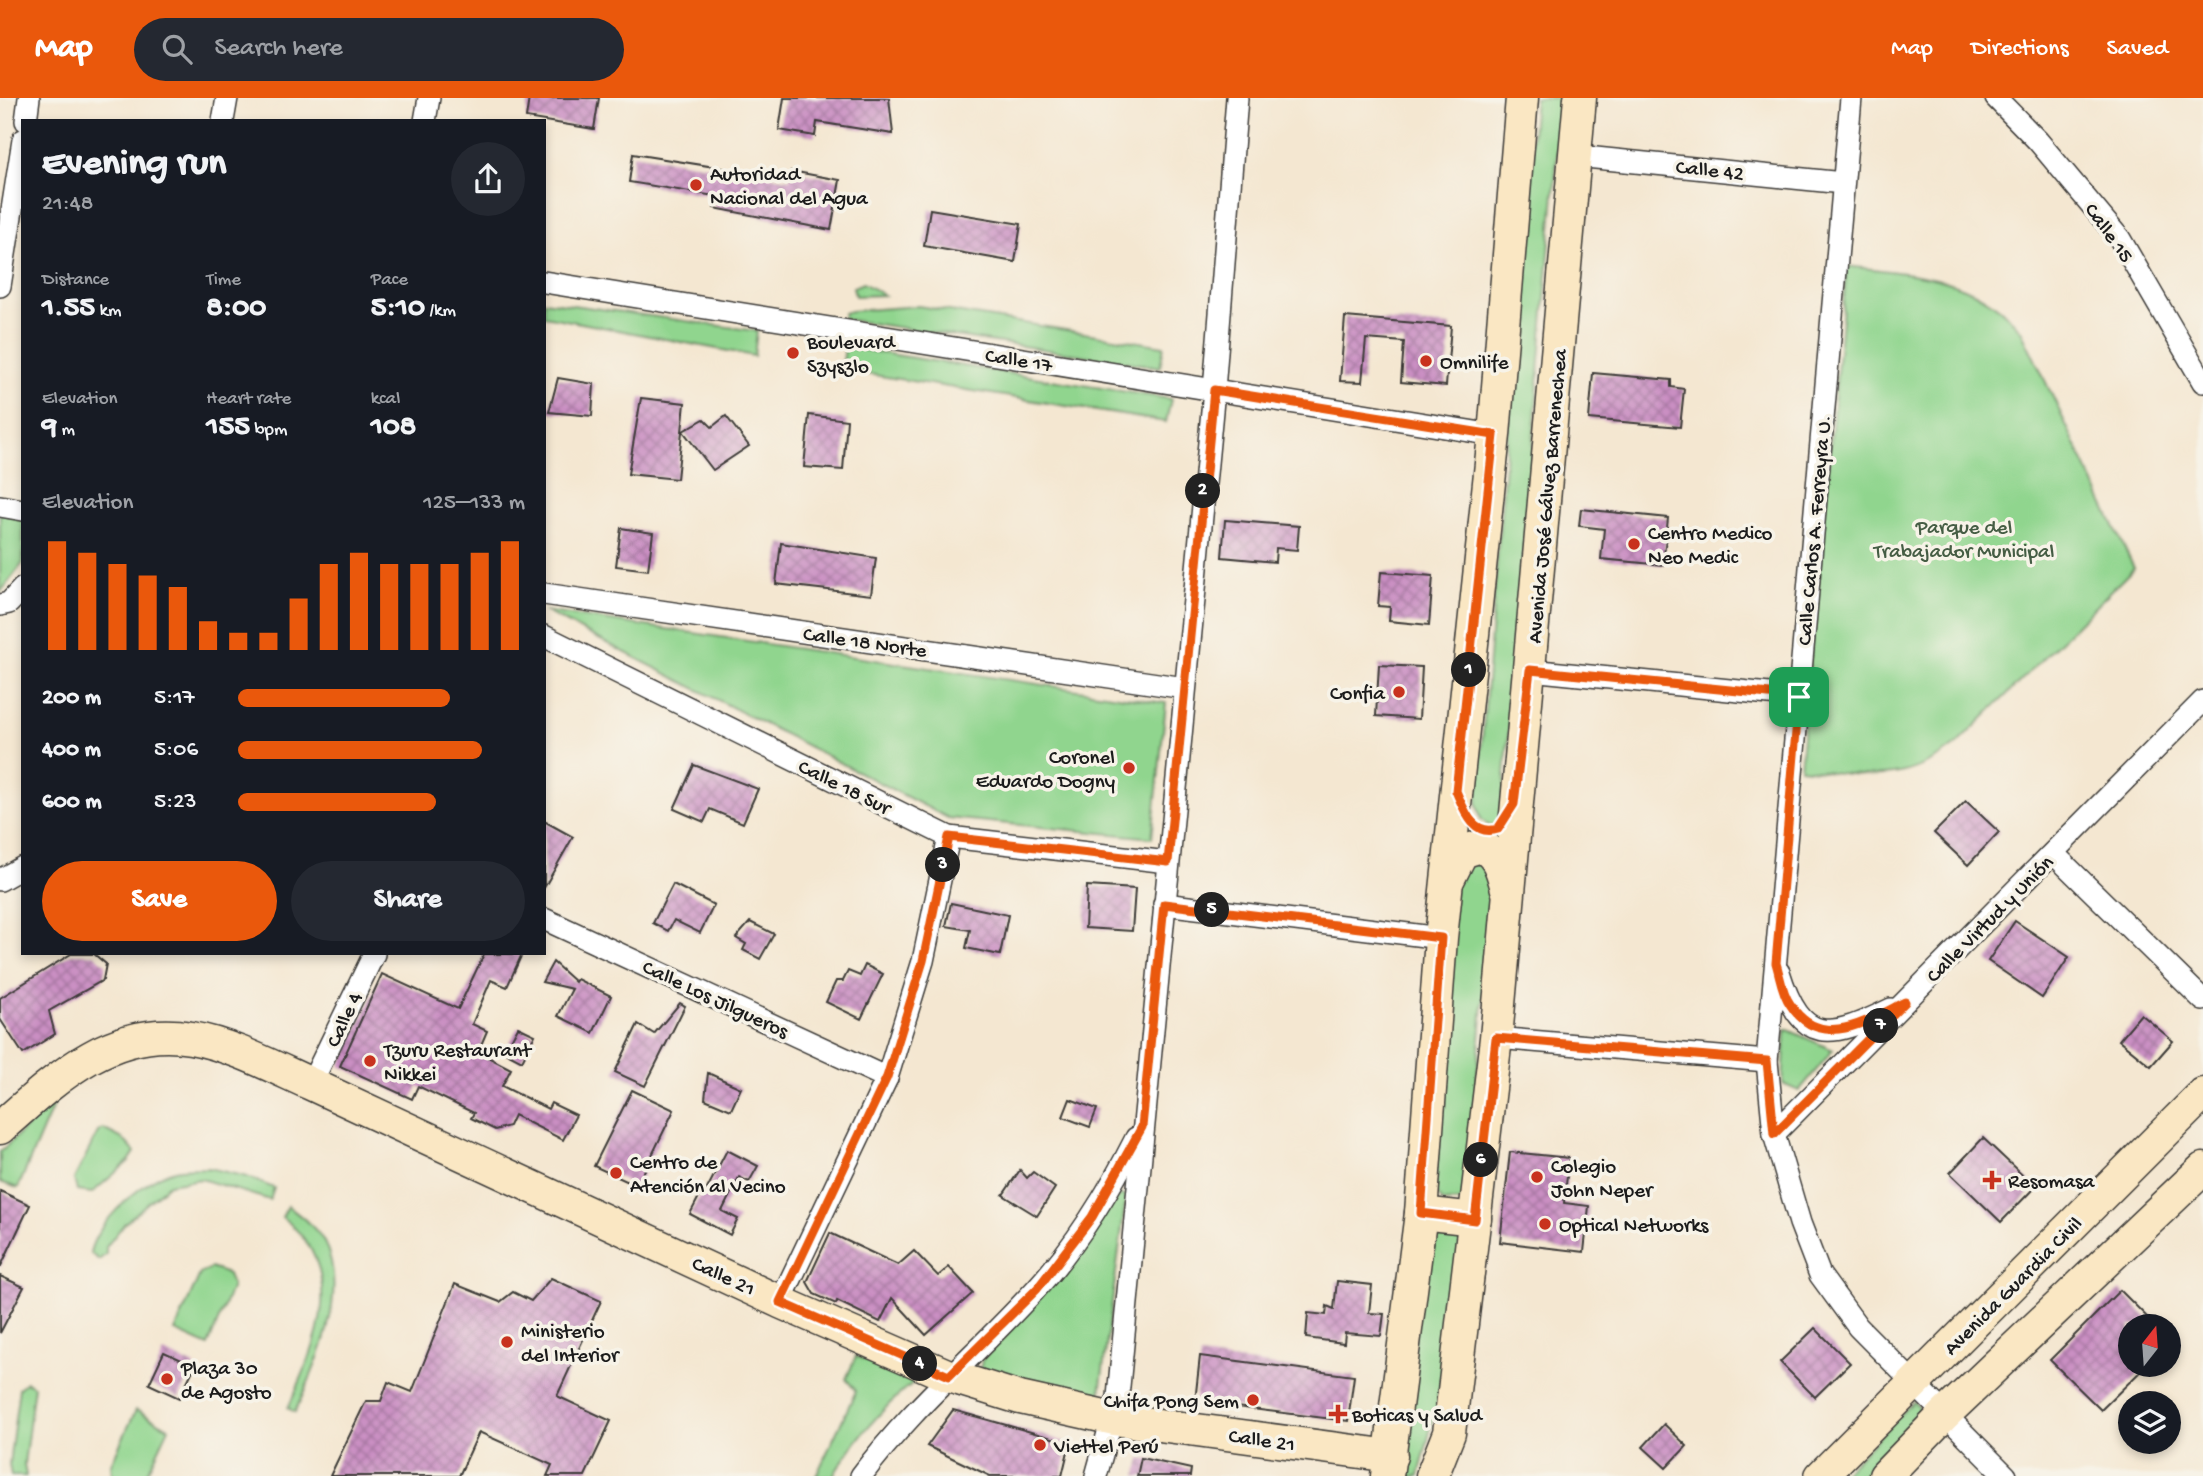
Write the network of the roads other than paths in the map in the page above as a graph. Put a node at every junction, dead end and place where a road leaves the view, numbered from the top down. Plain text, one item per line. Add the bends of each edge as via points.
1 (29, 98) edge
2 (227, 98) edge
3 (429, 98) edge
4 (1237, 98) edge
5 (1522, 98) edge
6 (1580, 98) edge
7 (1851, 98) edge
8 (1996, 98) edge
9 (26, 119) edge
10 (223, 119) edge
11 (425, 119) edge
12 (21, 151) edge
13 (1576, 156) junction
14 (1843, 183) junction
15 (12, 200) edge
16 (546, 282) edge
17 (0, 286) edge
18 (2203, 382) edge
19 (1214, 390) junction
20 (1494, 435) junction
21 (0, 506) edge
22 (21, 510) edge
23 (21, 590) edge
24 (546, 594) edge
25 (0, 605) edge
26 (546, 637) edge
27 (1530, 670) junction
28 (1185, 688) junction
29 (1799, 697) junction
30 (2203, 701) edge
31 (1456, 791) junction
32 (1514, 804) junction
33 (949, 837) junction
34 (2053, 853) junction
35 (1168, 862) junction
36 (21, 868) edge
37 (0, 880) edge
38 (1447, 882) junction
39 (1508, 894) junction
40 (1164, 904) junction
41 (546, 920) edge
42 (1441, 938) junction
43 (373, 955) edge
44 (1776, 963) junction
45 (2203, 1000) edge
46 (1905, 1002) junction
47 (1496, 1038) junction
48 (1767, 1061) junction
49 (887, 1077) junction
50 (311, 1084) junction
51 (2203, 1094) edge
52 (1142, 1127) junction
53 (0, 1128) edge
54 (1774, 1134) junction
55 (2203, 1169) edge
56 (1421, 1213) junction
57 (1475, 1220) junction
58 (780, 1302) junction
59 (949, 1376) junction
60 (1913, 1383) junction
61 (1944, 1415) junction
62 (1114, 1419) junction
63 (1449, 1433) junction
64 (1389, 1466) edge
65 (861, 1476) edge
66 (1096, 1476) edge
67 (1432, 1476) edge
68 (1446, 1476) edge
69 (1821, 1476) edge
70 (1885, 1476) edge
71 (2006, 1476) edge

1 - 9 street
2 - 10 street
3 - 11 street
4 - 19 street
5 - 20 main road
6 - 13 main road, Avenida José Gálvez Barrenechea
7 - 14 street, Calle Carlos A. Ferreyra U.
8 - 18 street, Calle 15 via 2120,239
12 - 15 street
13 - 14 street, Calle 42
13 - 27 main road, Avenida José Gálvez Barrenechea
14 - 29 street, Calle Carlos A. Ferreyra U.
15 - 17 street
16 - 19 street, Calle 17
19 - 20 street, Calle 17
19 - 28 street
20 - 31 main road
21 - 22 street
23 - 25 street via 9,603
24 - 28 street, Calle 18 Norte
26 - 33 street, Calle 18 Sur
27 - 29 street
27 - 32 main road, Avenida José Gálvez Barrenechea
28 - 35 street
29 - 44 street, Calle Carlos A. Ferreyra U.
30 - 34 street, Calle Virtud y Unión
31 - 32 main road via 1470,821 1485,830 1502,826
31 - 38 main road
32 - 39 main road, Avenida José Gálvez Barrenechea
33 - 35 street, Calle 18 Sur
33 - 49 street via 923,961
34 - 45 street
34 - 46 street, Calle Virtud y Unión
35 - 40 street
36 - 37 street
38 - 39 main road via 1462,852 1481,846 1492,851 1499,862
38 - 42 main road
39 - 47 main road, Avenida José Gálvez Barrenechea
40 - 42 street
40 - 52 street
41 - 49 street, Calle Los Jilgueros
42 - 56 main road
43 - 50 street, Calle 4
44 - 46 street, Calle Carlos A. Ferreyra U. via 1789,1003 1806,1023 1828,1032 1851,1028
44 - 48 street, Calle Carlos A. Ferreyra U.
46 - 54 street, Calle Virtud y Unión
47 - 48 street
47 - 57 main road, Avenida José Gálvez Barrenechea
48 - 54 street, Calle Carlos A. Ferreyra U.
49 - 58 street
50 - 53 main road, Calle 21 via 239,1053 191,1038 158,1036 120,1042 58,1076
50 - 58 main road, Calle 21
51 - 60 main road, Avenida Guardia Civil
52 - 59 street via 1111,1189 1037,1289
52 - 62 street
54 - 60 street, Calle Carlos A. Ferreyra U. via 1820,1275 1858,1328
55 - 61 main road
56 - 57 main road
56 - 64 main road
57 - 63 main road, Avenida José Gálvez Barrenechea
58 - 59 main road, Calle 21
59 - 62 main road, Calle 21
59 - 65 street
60 - 61 street, Calle Carlos A. Ferreyra U.
60 - 69 main road, Avenida Guardia Civil
61 - 70 main road
61 - 71 street, Calle Carlos A. Ferreyra U.
62 - 64 main road, Calle 21
62 - 66 street
63 - 67 main road, Avenida José Gálvez Barrenechea
63 - 68 main road

